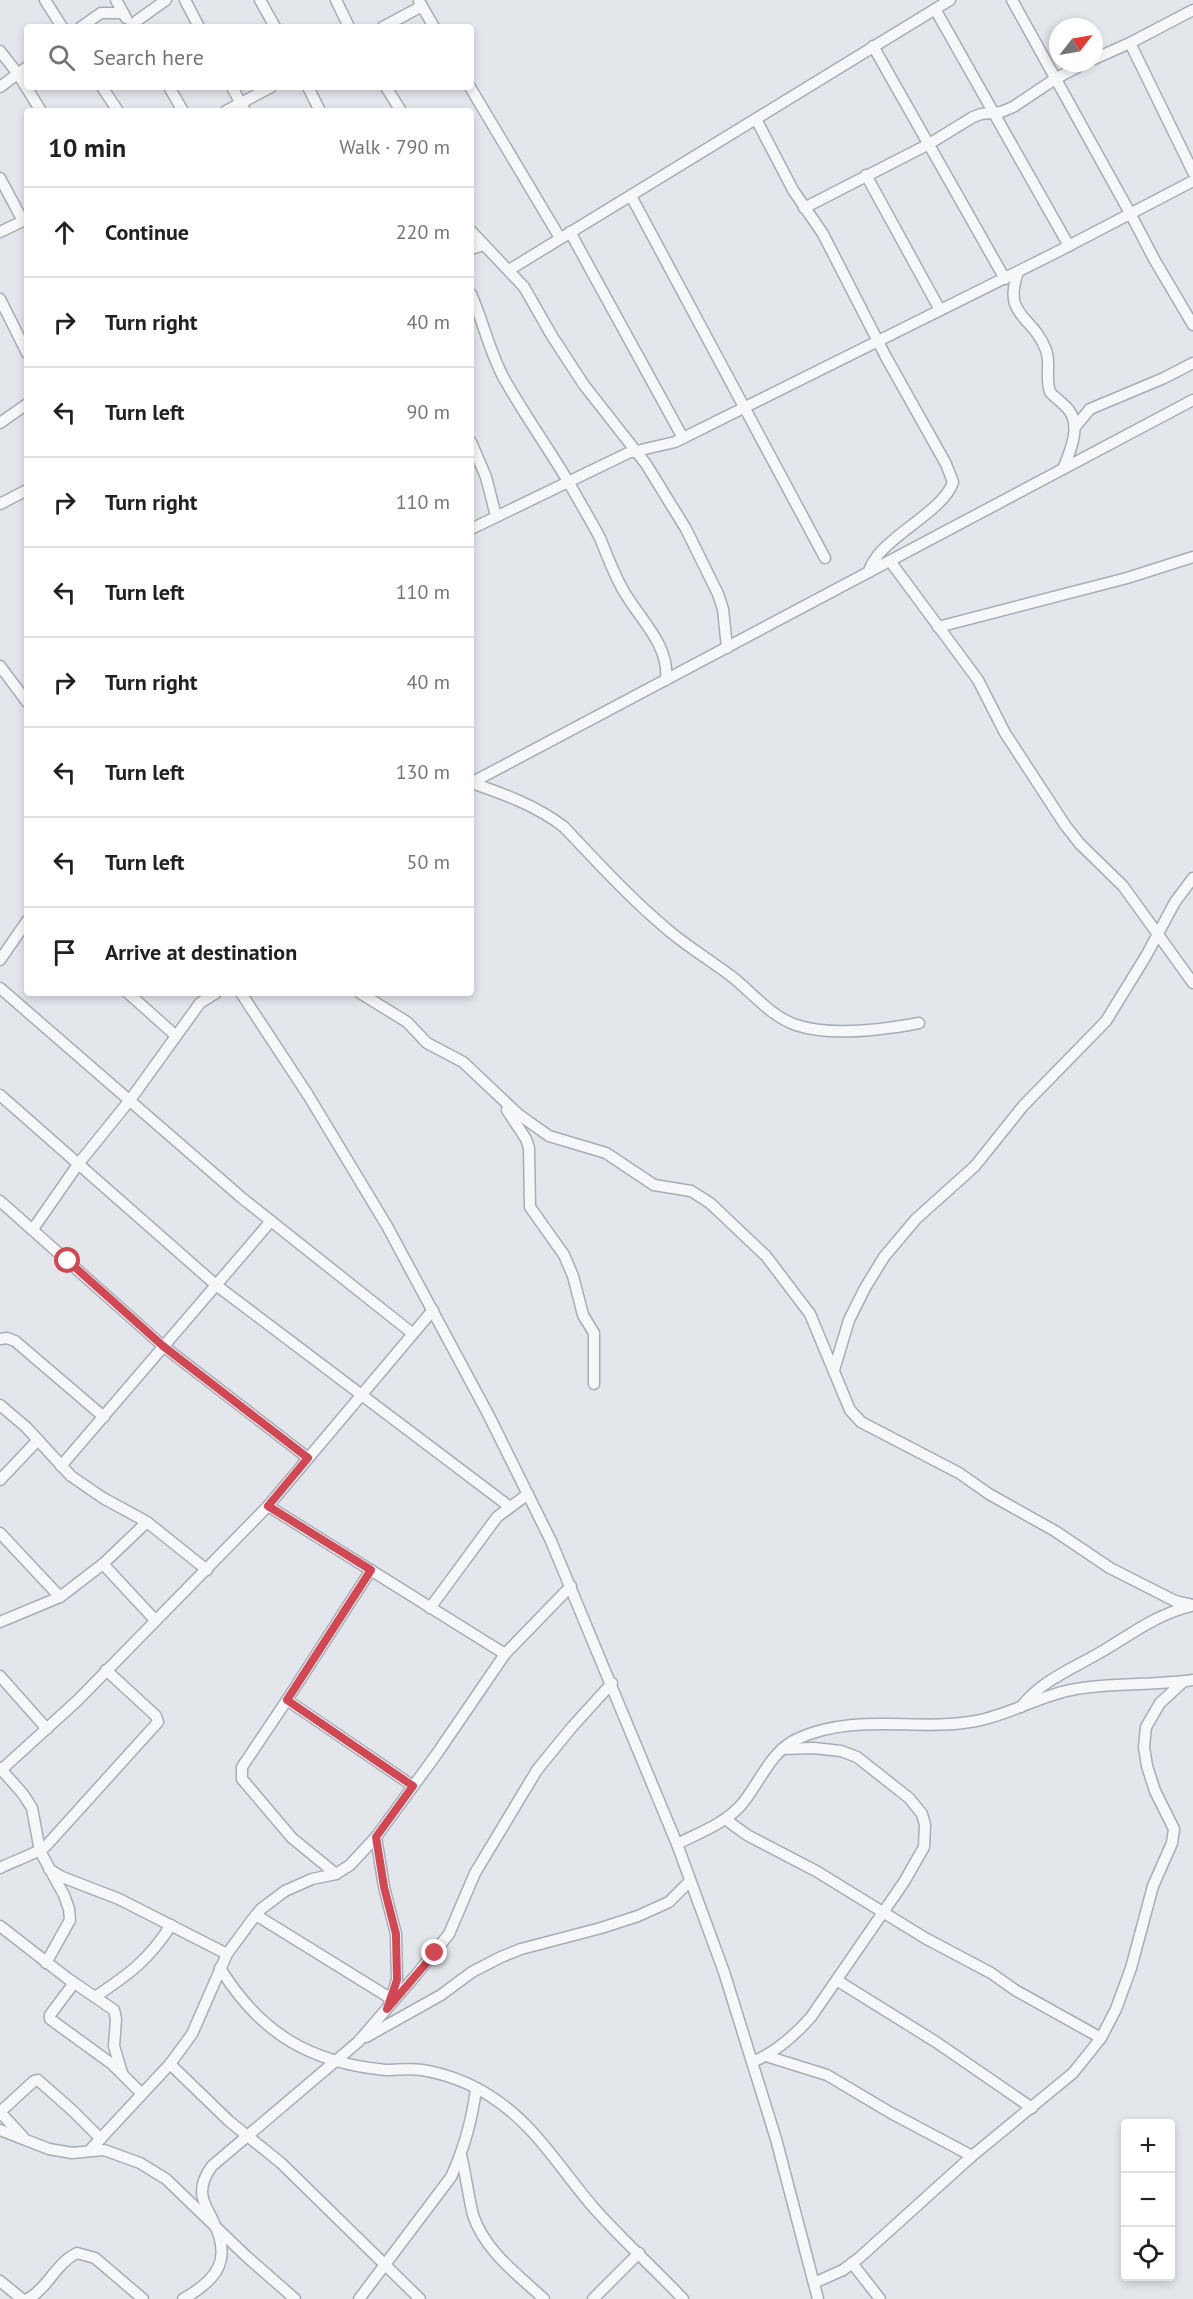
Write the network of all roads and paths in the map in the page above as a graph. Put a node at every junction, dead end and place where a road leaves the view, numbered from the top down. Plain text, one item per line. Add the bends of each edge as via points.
1 (45, 0) edge
2 (116, 0) edge
3 (166, 0) edge
4 (185, 0) edge
5 (260, 0) edge
6 (336, 0) edge
7 (950, 0) edge
8 (1012, 0) edge
9 (420, 3) edge
10 (935, 9) junction
11 (1193, 10) edge
12 (123, 14) junction
13 (60, 24) edge
14 (85, 24) edge
15 (130, 24) edge
16 (134, 24) edge
17 (197, 24) edge
18 (273, 24) edge
19 (348, 24) edge
20 (387, 24) edge
21 (433, 24) edge
22 (1130, 43) junction
23 (873, 46) junction
24 (0, 51) edge
25 (1103, 55) edge
26 (23, 71) edge
27 (1068, 72) edge
28 (1055, 79) junction
29 (0, 87) edge
30 (32, 90) edge
31 (104, 90) edge
32 (171, 90) edge
33 (234, 90) edge
34 (267, 90) edge
35 (310, 90) edge
36 (388, 90) edge
37 (472, 90) edge
38 (243, 107) edge
39 (40, 108) edge
40 (116, 108) edge
41 (181, 108) edge
42 (318, 108) edge
43 (399, 108) edge
44 (994, 112) junction
45 (756, 119) junction
46 (929, 144) junction
47 (1193, 172) edge
48 (867, 175) junction
49 (0, 178) edge
50 (1193, 181) edge
51 (631, 196) junction
52 (804, 208) junction
53 (1130, 213) junction
54 (24, 218) edge
55 (24, 220) edge
56 (0, 232) edge
57 (570, 232) junction
58 (474, 234) edge
59 (560, 238) junction
60 (483, 245) junction
61 (1069, 246) junction
62 (474, 248) edge
63 (509, 270) junction
64 (1018, 272) junction
65 (1005, 279) junction
66 (0, 299) edge
67 (474, 301) edge
68 (940, 310) junction
69 (1193, 325) edge
70 (878, 340) junction
71 (24, 347) edge
72 (1193, 363) edge
73 (1193, 400) edge
74 (24, 406) edge
75 (742, 407) junction
76 (0, 423) edge
77 (1075, 427) junction
78 (682, 438) junction
79 (474, 449) edge
80 (637, 450) junction
81 (1063, 469) junction
82 (568, 481) junction
83 (24, 492) edge
84 (0, 504) edge
85 (496, 516) junction
86 (474, 527) edge
87 (1193, 557) edge
88 (825, 558) dead end
89 (890, 561) junction
90 (869, 572) junction
91 (938, 627) junction
92 (727, 648) junction
93 (0, 666) edge
94 (666, 680) junction
95 (24, 698) edge
96 (474, 781) edge
97 (474, 784) edge
98 (1193, 878) edge
99 (24, 925) edge
100 (1156, 934) junction
101 (0, 960) edge
102 (1193, 983) edge
103 (0, 988) edge
104 (132, 996) edge
105 (211, 996) edge
106 (243, 996) edge
107 (365, 996) edge
108 (919, 1023) dead end
109 (175, 1035) junction
110 (0, 1095) edge
111 (499, 1097) junction
112 (130, 1100) junction
113 (79, 1163) junction
114 (0, 1201) edge
115 (272, 1221) junction
116 (33, 1230) junction
117 (216, 1285) junction
118 (434, 1310) junction
119 (412, 1333) junction
120 (0, 1339) edge
121 (163, 1346) junction
122 (834, 1370) junction
123 (594, 1383) dead end
124 (362, 1394) junction
125 (0, 1405) edge
126 (104, 1417) junction
127 (37, 1442) junction
128 (308, 1458) junction
129 (61, 1466) junction
130 (0, 1480) edge
131 (528, 1494) junction
132 (268, 1506) junction
133 (510, 1507) junction
134 (147, 1522) junction
135 (0, 1533) edge
136 (103, 1564) junction
137 (207, 1570) junction
138 (371, 1570) junction
139 (571, 1586) junction
140 (60, 1597) junction
141 (1193, 1605) edge
142 (430, 1608) junction
143 (155, 1620) junction
144 (0, 1622) edge
145 (505, 1654) junction
146 (106, 1670) junction
147 (0, 1676) edge
148 (1188, 1681) edge
149 (612, 1683) junction
150 (287, 1700) junction
151 (1020, 1707) junction
152 (47, 1729) junction
153 (782, 1749) junction
154 (0, 1769) edge
155 (413, 1786) junction
156 (725, 1819) junction
157 (376, 1837) junction
158 (677, 1844) junction
159 (40, 1851) junction
160 (0, 1868) edge
161 (48, 1868) junction
162 (336, 1874) junction
163 (690, 1881) junction
164 (882, 1913) junction
165 (256, 1915) junction
166 (171, 1925) junction
167 (0, 1926) edge
168 (227, 1954) junction
169 (46, 1963) junction
170 (220, 1968) junction
171 (838, 1981) junction
172 (74, 1983) junction
173 (95, 1997) junction
174 (390, 1998) junction
175 (387, 2009) junction
176 (1101, 2038) junction
177 (358, 2042) junction
178 (766, 2056) junction
179 (335, 2060) junction
180 (752, 2062) junction
181 (170, 2064) junction
182 (122, 2073) junction
183 (477, 2089) junction
184 (142, 2094) junction
185 (1032, 2108) junction
186 (0, 2112) edge
187 (0, 2130) edge
188 (247, 2136) junction
189 (100, 2139) junction
190 (27, 2142) junction
191 (90, 2150) junction
192 (461, 2156) junction
193 (972, 2156) junction
194 (216, 2227) junction
195 (639, 2253) junction
196 (852, 2263) junction
197 (384, 2264) junction
198 (0, 2282) edge
199 (814, 2283) junction
200 (22, 2299) edge
201 (28, 2299) edge
202 (143, 2299) edge
203 (183, 2299) edge
204 (295, 2299) edge
205 (359, 2299) edge
206 (420, 2299) edge
207 (544, 2299) edge
208 (593, 2299) edge
209 (683, 2299) edge
210 (818, 2299) edge
211 (880, 2299) edge

1 - 13 street
2 - 12 street
3 - 16 street
4 - 17 street
5 - 18 street
6 - 19 street
7 - 10 street
8 - 28 street
9 - 20 street
9 - 21 street
10 - 23 street
10 - 44 street
11 - 22 street
12 - 14 street via 101,13
12 - 15 street
22 - 25 street
22 - 47 street
23 - 45 street
23 - 46 street
24 - 26 street
26 - 29 street
27 - 28 street
28 - 44 street via 1012,107
28 - 53 street
30 - 39 street
31 - 40 street
32 - 41 street
33 - 38 street
34 - 38 street
35 - 42 street
36 - 43 street
37 - 59 street
44 - 46 street via 973,117
44 - 61 street
45 - 51 street
45 - 52 street
46 - 48 street
46 - 65 street
48 - 52 street
48 - 68 street
49 - 54 street
50 - 53 street
51 - 57 street
51 - 75 street
52 - 70 street via 823,234
53 - 61 street
53 - 69 street
55 - 56 street
57 - 59 street
57 - 78 street
58 - 60 street
59 - 63 street
60 - 62 street
60 - 63 street
61 - 64 street
63 - 80 street via 531,297 584,385
64 - 65 street
64 - 77 street via 1012,289 1014,304 1044,347 1048,388 1072,414
65 - 68 street
66 - 71 street
67 - 82 street via 506,382
68 - 70 street
70 - 75 street
70 - 90 street via 953,482 944,498 885,547
72 - 77 street via 1090,409
73 - 81 street
74 - 76 street
75 - 78 street
75 - 88 street
77 - 81 street
78 - 80 street
79 - 85 street
80 - 82 street
80 - 92 street via 686,529 718,594
81 - 89 street
82 - 85 street
82 - 94 street via 626,596 662,649 667,662
83 - 84 street
85 - 86 street
87 - 91 street via 1128,578
89 - 90 street
89 - 91 street
90 - 92 street
91 - 100 street via 978,680 1005,733 1065,825 1116,878
92 - 94 street
93 - 95 street
94 - 96 street
97 - 108 street via 555,819 669,931 794,1024 816,1030 859,1030
98 - 100 street
99 - 101 street
100 - 102 street
100 - 122 street via 1096,1032 1023,1106 975,1166 895,1242 849,1320
103 - 112 street
104 - 109 street
105 - 109 street via 200,1003
106 - 118 street via 345,1154
107 - 111 street via 406,1022 427,1043 463,1062
109 - 112 street
110 - 113 street
111 - 122 street via 549,1136 606,1154 654,1185 691,1191 710,1203 766,1256 789,1285 810,1314
111 - 123 street via 530,1148 530,1207 564,1255 584,1318 594,1333
112 - 113 street
112 - 115 street
113 - 116 street
113 - 117 street
114 - 116 street
115 - 117 street
115 - 119 street
116 - 121 street
117 - 121 street
117 - 124 street
118 - 119 street
118 - 131 street
119 - 124 street
120 - 126 street via 15,1341
121 - 126 street
121 - 128 street
122 - 141 street via 850,1410 861,1422 959,1473 1110,1568 1175,1601
124 - 128 street
124 - 133 street
125 - 127 street
126 - 129 street
127 - 129 street
127 - 130 street
128 - 132 street
129 - 134 street via 104,1498
131 - 133 street
131 - 139 street
132 - 137 street
132 - 138 street
133 - 142 street via 498,1517
134 - 136 street
134 - 137 street
135 - 140 street
136 - 140 street
136 - 143 street
137 - 143 street
138 - 142 street
138 - 150 street
139 - 145 street
139 - 149 street
140 - 144 street
141 - 151 street via 1139,1627 1049,1680
142 - 145 street
143 - 146 street
145 - 155 street
146 - 152 street
146 - 159 street via 159,1721
147 - 152 street
148 - 151 street via 1088,1686
148 - 176 street via 1160,1703 1146,1727 1147,1766 1174,1829 1172,1843 1152,1886 1131,1968
149 - 158 street
149 - 175 street via 537,1770 475,1873 449,1935
150 - 155 street
150 - 162 street via 242,1767 242,1779 292,1838
151 - 153 street via 977,1721 939,1725 852,1723 797,1739
152 - 154 street
153 - 156 street via 742,1804
153 - 164 street via 841,1750 909,1798 922,1814 924,1847
154 - 159 street via 32,1808
155 - 157 street
156 - 158 street
156 - 164 street
157 - 162 street
157 - 174 street via 396,1934 397,1980
158 - 163 street
159 - 160 street
159 - 161 street
161 - 166 street
161 - 169 street via 64,1894 70,1914
162 - 165 street via 285,1891
163 - 177 street via 669,1902 638,1916 521,1949 481,1967 441,1995
163 - 180 street
164 - 171 street
164 - 176 street
165 - 168 street
165 - 174 street
166 - 168 street
166 - 173 street via 149,1956
167 - 169 street
168 - 170 street
169 - 172 street
170 - 179 street via 235,1993 271,2030 298,2048
170 - 181 street via 192,2034
171 - 178 street via 801,2027
171 - 185 street
172 - 173 street
172 - 182 street via 50,2019
173 - 182 street via 116,2014 114,2046
174 - 175 street
175 - 177 street
176 - 185 street via 1073,2073
177 - 179 street
178 - 180 street
178 - 193 street via 827,2075
179 - 183 street via 376,2068 422,2070
179 - 188 street
180 - 199 street
181 - 184 street
181 - 188 street
182 - 184 street
183 - 192 street
183 - 195 street via 519,2117 595,2209
184 - 189 street
185 - 193 street
186 - 189 street via 38,2080 74,2110
186 - 190 street
187 - 190 street
188 - 194 street via 218,2159 203,2181 201,2195
188 - 197 street via 281,2163
189 - 191 street
190 - 191 street via 72,2153
191 - 194 street via 111,2152 149,2168
192 - 197 street via 444,2188
192 - 207 street via 473,2214 485,2240
193 - 196 street
194 - 203 street via 224,2252 222,2262 209,2280
194 - 204 street
195 - 208 street
195 - 209 street
196 - 199 street
196 - 211 street
197 - 205 street
197 - 206 street
198 - 200 street
199 - 210 street
201 - 202 street via 77,2253 95,2258

